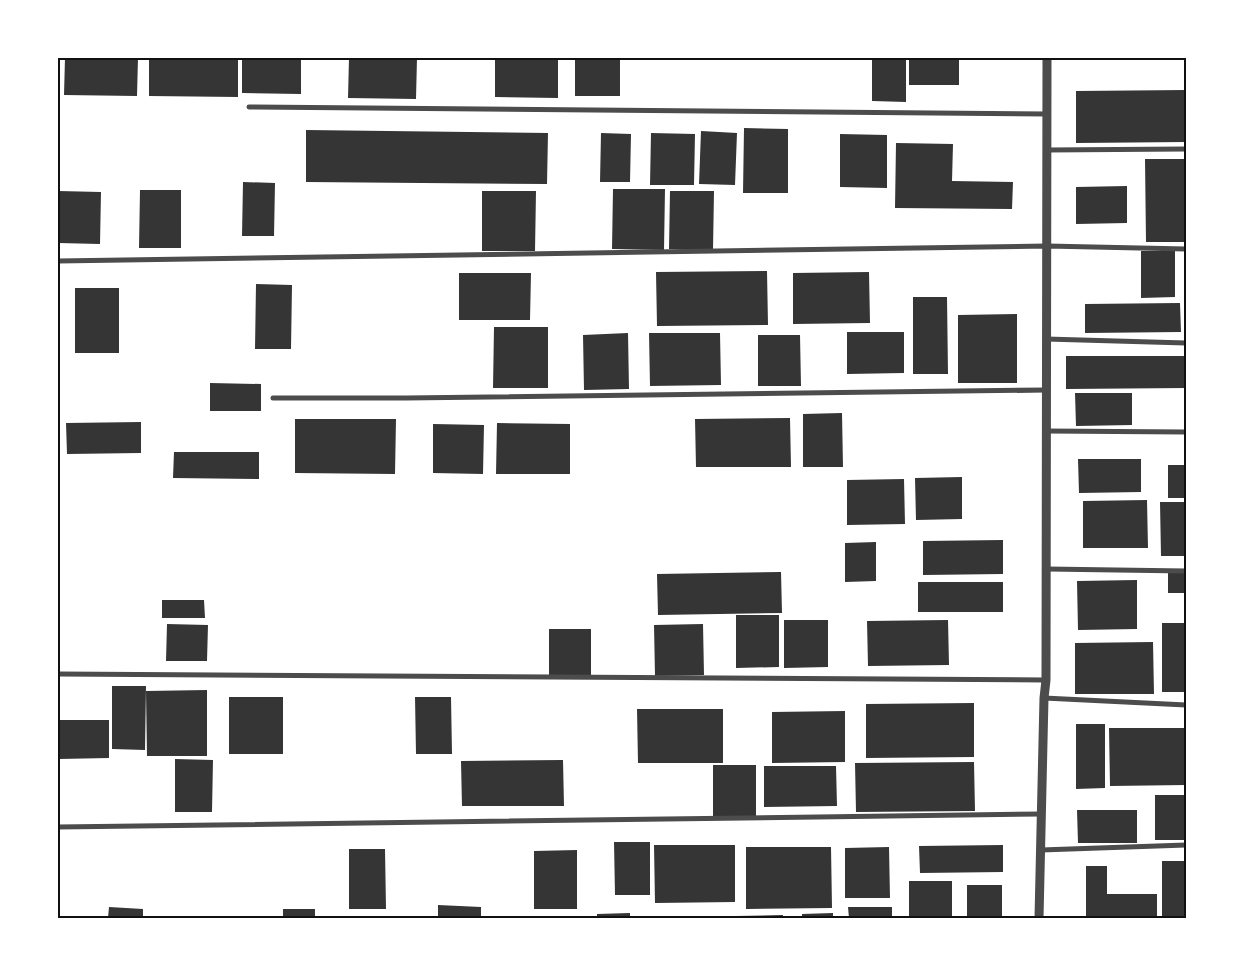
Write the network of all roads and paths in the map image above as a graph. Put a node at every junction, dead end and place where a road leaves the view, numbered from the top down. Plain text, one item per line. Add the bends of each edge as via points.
1 (1047, 58) edge
2 (249, 107) dead end
3 (1047, 114) junction
4 (1186, 149) edge
5 (1047, 150) junction
6 (1047, 246) junction
7 (1186, 249) edge
8 (58, 261) edge
9 (1045, 339) junction
10 (1186, 344) edge
11 (1046, 390) junction
12 (273, 398) dead end
13 (1046, 431) junction
14 (1186, 432) edge
15 (1047, 568) junction
16 (1186, 572) edge
17 (58, 674) edge
18 (1046, 680) junction
19 (1044, 698) junction
20 (1186, 705) edge
21 (1042, 814) junction
22 (58, 827) edge
23 (1186, 845) edge
24 (1041, 850) junction
25 (1039, 918) edge

1 - 3 street
2 - 3 street
3 - 5 street
4 - 5 street
5 - 6 street
6 - 7 street
6 - 8 street
6 - 9 street
9 - 10 street
9 - 11 street
11 - 12 street
11 - 13 street
13 - 14 street
13 - 15 street
15 - 16 street
15 - 18 street
17 - 18 street
18 - 19 street
19 - 20 street
19 - 21 street
21 - 22 street
21 - 24 street
23 - 24 street
24 - 25 street

